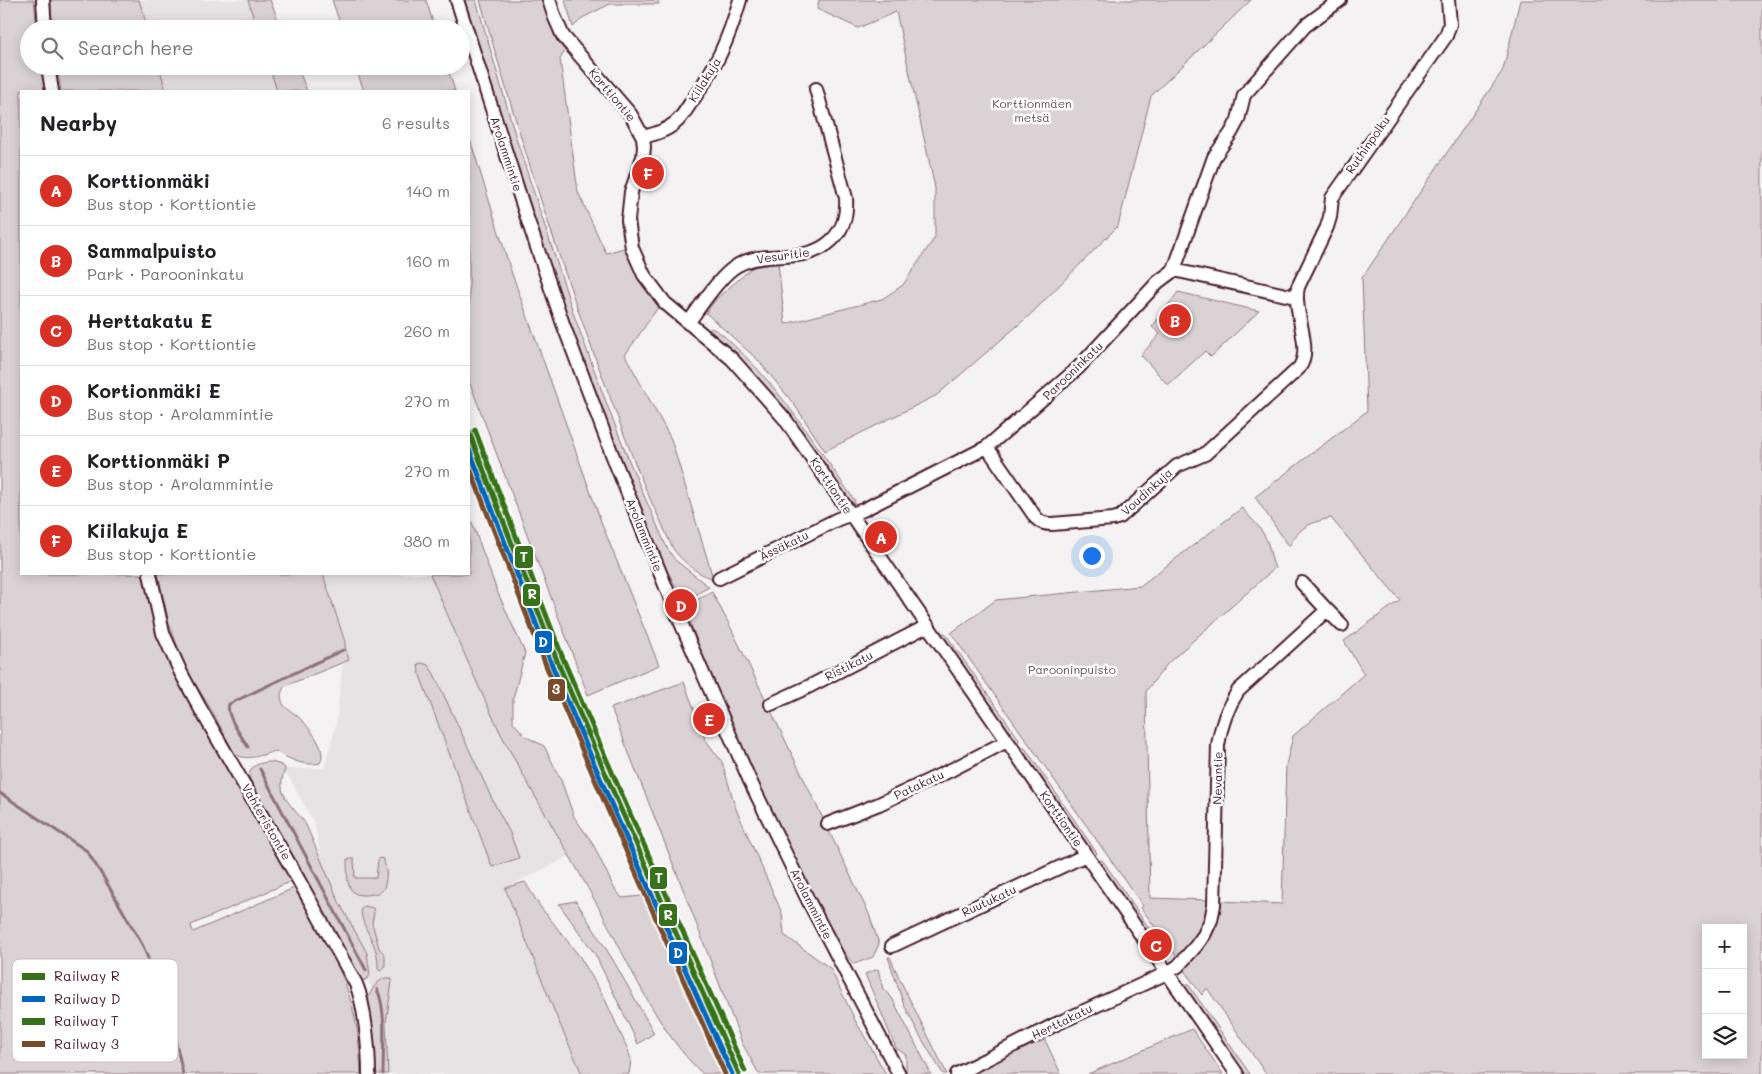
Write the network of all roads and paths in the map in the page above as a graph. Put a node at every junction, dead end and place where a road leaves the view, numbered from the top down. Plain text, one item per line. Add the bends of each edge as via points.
1 (43, 0) edge
2 (457, 0) edge
3 (549, 0) edge
4 (740, 0) edge
5 (1340, 0) edge
6 (1448, 0) edge
7 (44, 20) edge
8 (463, 20) edge
9 (470, 41) edge
10 (49, 75) edge
11 (816, 89) dead end
12 (52, 90) edge
13 (643, 137) junction
14 (1174, 270) junction
15 (1296, 297) junction
16 (688, 323) junction
17 (986, 447) junction
18 (850, 514) junction
19 (150, 575) edge
20 (719, 578) dead end
21 (1302, 583) dead end
22 (1327, 610) junction
23 (927, 626) junction
24 (1342, 626) dead end
25 (771, 704) dead end
26 (1007, 741) junction
27 (828, 824) dead end
28 (1086, 855) junction
29 (892, 946) dead end
30 (1167, 973) junction
31 (369, 1074) edge
32 (899, 1074) edge
33 (957, 1074) edge
34 (1238, 1074) edge

1 - 7 street
2 - 8 street, Arolammintie
3 - 13 street, Korttiontie via 563,36 631,116
4 - 13 street, Kiilakuja via 732,29 717,62 687,108 666,130
5 - 14 street via 1305,26 1244,95 1238,120 1214,157
6 - 15 street, Ruthinpolku via 1450,24 1446,36 1337,189 1332,198 1327,227
9 - 32 street, Arolammintie via 563,324 674,607 750,780 812,908
10 - 12 street
11 - 16 street, Vesuritie via 846,198 844,223 827,245 818,251 758,258 737,265
13 - 16 street, Korttiontie via 643,156 629,201 632,248 653,288
14 - 15 street
14 - 17 street, Parooninkatu via 1158,282 1078,368
15 - 17 street, Voudinkuja via 1305,348 1299,368 1205,454 1177,466 1120,517 1052,524 1040,522
16 - 18 street, Korttiontie via 732,359 785,419
17 - 18 street, Parooninkatu
18 - 20 street, Ässäkatu
18 - 23 street, Korttiontie
19 - 31 street, Vahteristontie via 163,633 181,673 356,984 367,1042
21 - 22 street
22 - 24 street
22 - 30 street, Nevantie via 1230,703 1218,745 1215,892 1211,920 1196,946
23 - 25 street, Ristikatu
23 - 26 street, Korttiontie
26 - 27 street, Patakatu via 887,800
26 - 28 street, Korttiontie
28 - 29 street, Ruutukatu
28 - 30 street, Korttiontie
30 - 33 street, Herttakatu
30 - 34 street, Korttiontie

